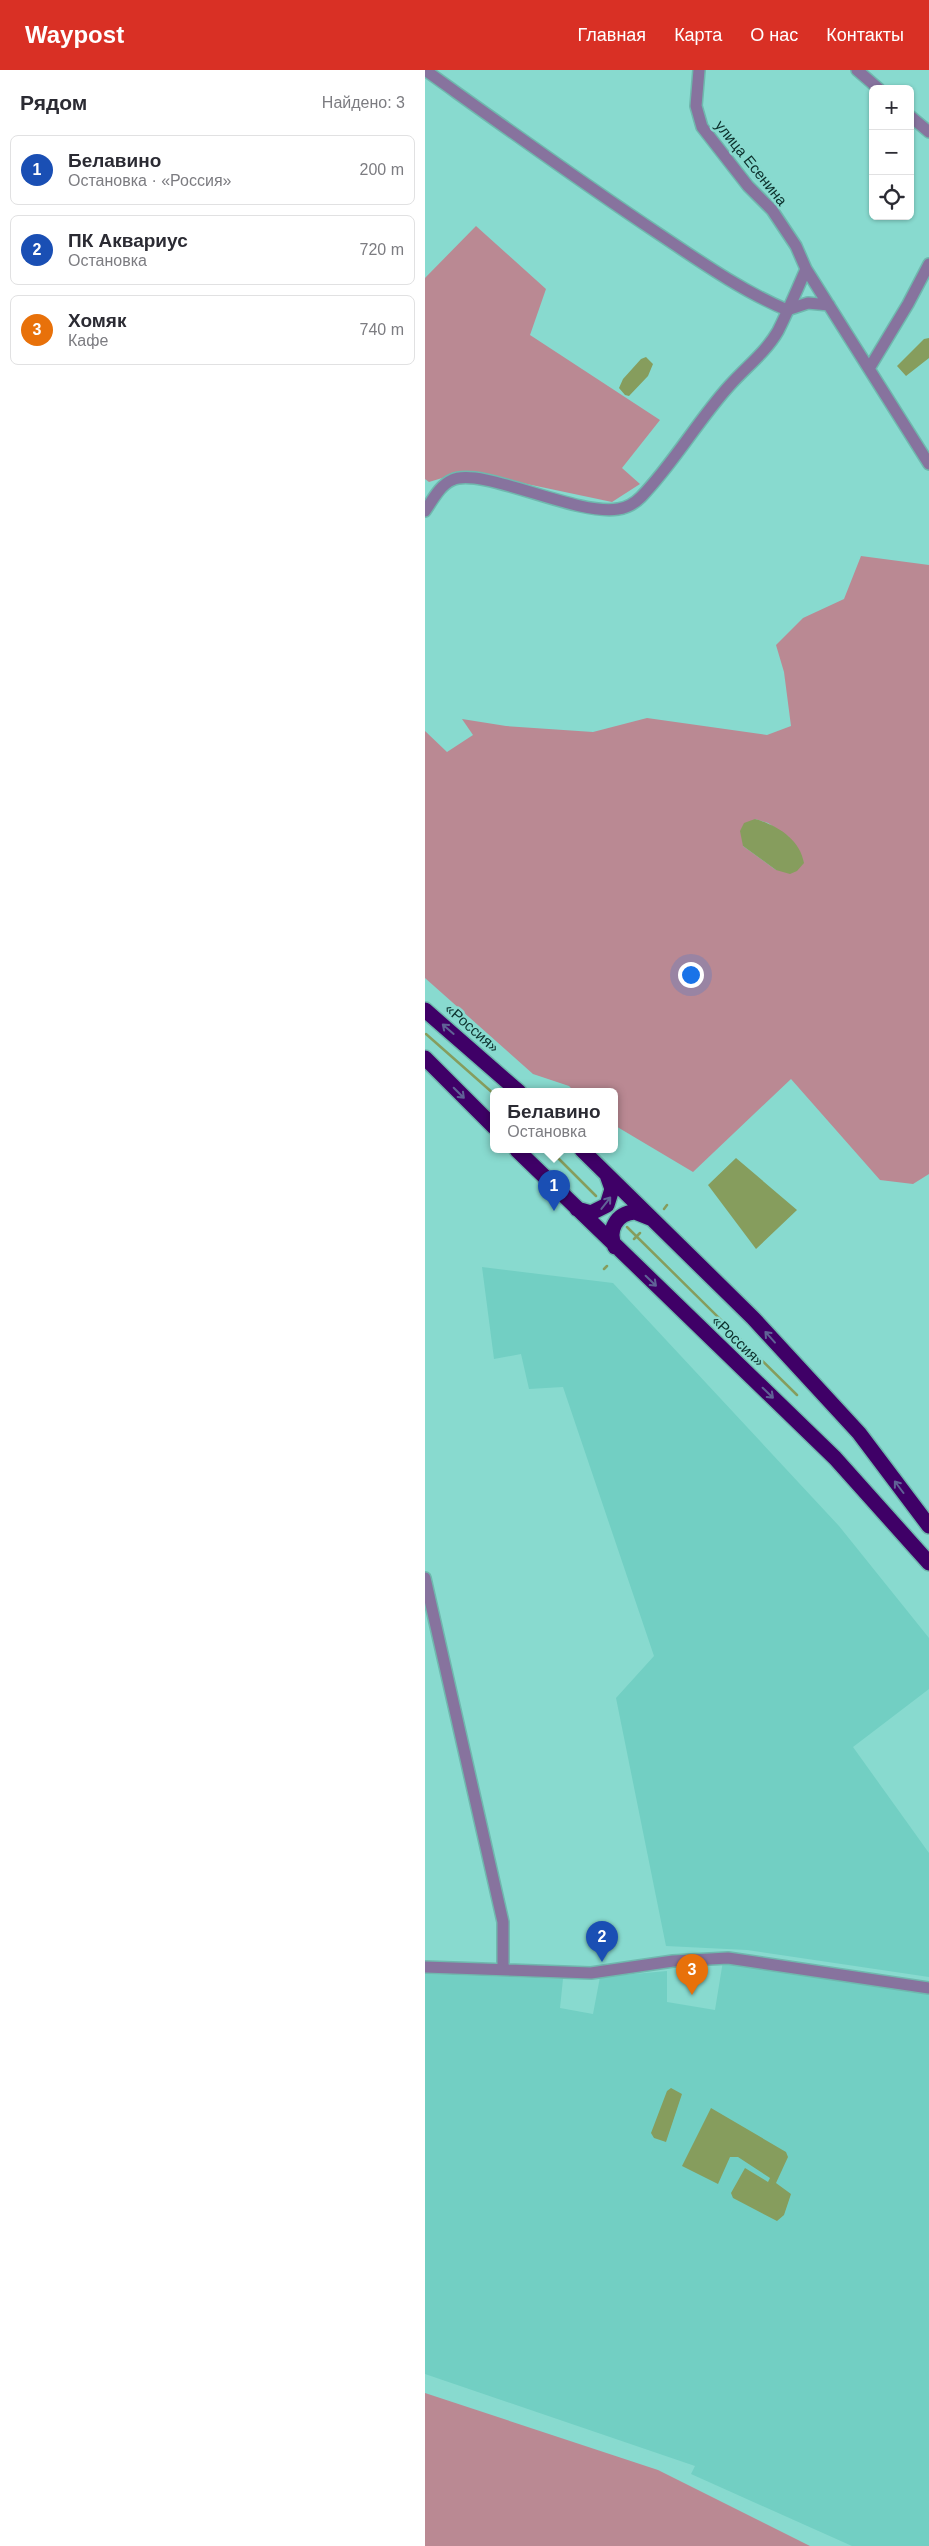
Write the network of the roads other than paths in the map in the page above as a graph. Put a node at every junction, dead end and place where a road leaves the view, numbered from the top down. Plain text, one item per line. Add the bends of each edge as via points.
1 (425, 70) edge
2 (699, 70) edge
3 (857, 70) edge
4 (874, 85) edge
5 (914, 119) edge
6 (929, 132) edge
7 (929, 264) edge
8 (806, 269) junction
9 (829, 306) junction
10 (787, 310) junction
11 (870, 367) junction
12 (929, 464) edge
13 (425, 511) edge
14 (425, 1010) edge
15 (425, 1058) edge
16 (514, 1088) edge
17 (490, 1123) edge
18 (520, 1153) edge
19 (585, 1153) edge
20 (606, 1173) junction
21 (577, 1209) junction
22 (651, 1218) junction
23 (615, 1247) junction
24 (929, 1526) edge
25 (929, 1563) edge
26 (425, 1578) edge
27 (425, 1967) edge
28 (503, 1969) junction
29 (929, 1988) edge

1 - 10 street via 699,261
2 - 8 street, улица Есенина via 696,106 702,127 748,186 772,210 796,246
3 - 4 street
5 - 6 street
7 - 11 street
8 - 9 street, улица Есенина
8 - 10 street
9 - 10 street via 808,303
9 - 11 street, улица Есенина
10 - 13 street via 777,332 758,358 730,384 641,498 631,505 617,510 605,509 547,498 468,476 450,480
11 - 12 street, улица Есенина
16 -> 14 highway, «Россия»
15 -> 17 highway
18 - 21 highway, «Россия»
19 - 20 highway, «Россия»
21 -> 20 highway via 591,1213 607,1206 612,1189
20 - 22 highway, «Россия»
21 - 23 highway, «Россия»
22 - 23 highway via 638,1212 621,1216 612,1230
24 -> 22 highway, «Россия» via 859,1433 753,1318
23 -> 25 highway, «Россия» via 835,1458
26 - 28 street via 503,1922
27 - 28 street
28 - 29 street via 591,1973 728,1958

